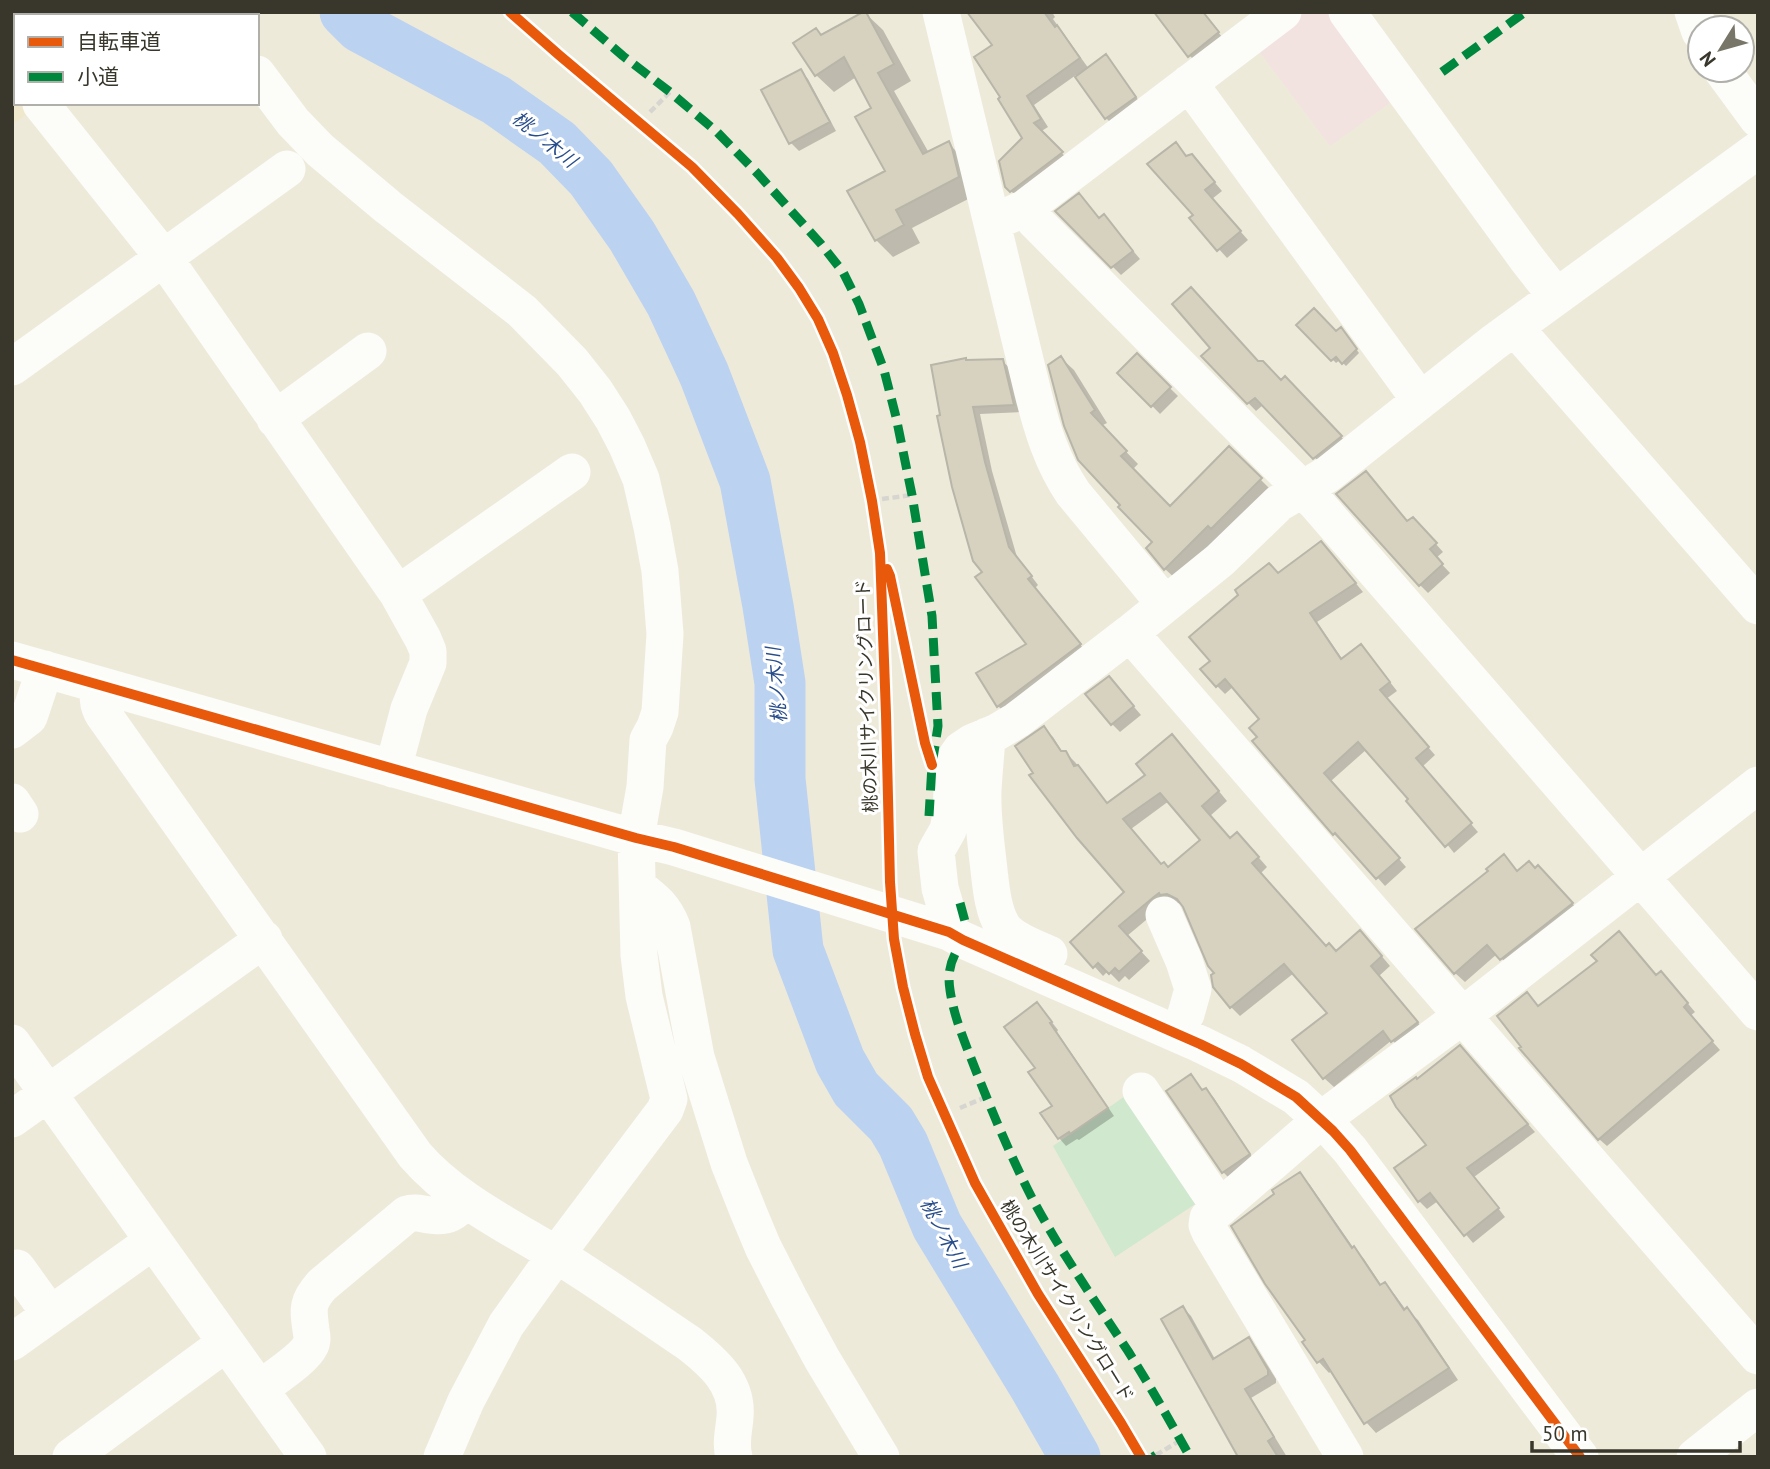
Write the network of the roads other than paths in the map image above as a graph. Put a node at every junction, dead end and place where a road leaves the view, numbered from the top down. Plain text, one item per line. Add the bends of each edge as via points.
1 (941, 12) edge
2 (1283, 12) edge
3 (1347, 12) edge
4 (259, 77) edge
5 (1189, 83) junction
6 (1732, 84) edge
7 (42, 105) edge
8 (1758, 119) edge
9 (1758, 150) edge
10 (287, 169) dead end
11 (1008, 214) junction
12 (164, 258) junction
13 (1556, 296) junction
14 (1515, 328) junction
15 (368, 351) dead end
16 (12, 366) edge
17 (1420, 400) junction
18 (275, 419) junction
19 (572, 472) dead end
20 (1302, 490) junction
21 (398, 594) junction
22 (1165, 604) junction
23 (1758, 606) edge
24 (1130, 633) junction
25 (29, 664) edge
26 (99, 685) junction
27 (12, 730) edge
28 (987, 736) junction
29 (393, 768) junction
30 (1758, 785) edge
31 (636, 838) junction
32 (1640, 877) junction
33 (638, 887) junction
34 (1164, 915) dead end
35 (940, 930) junction
36 (264, 939) junction
37 (1758, 1012) edge
38 (1186, 1014) junction
39 (1462, 1016) junction
40 (12, 1043) edge
41 (1241, 1064) junction
42 (1142, 1091) dead end
43 (48, 1094) junction
44 (12, 1119) edge
45 (1321, 1120) junction
46 (466, 1200) junction
47 (1220, 1208) junction
48 (153, 1241) junction
49 (556, 1255) junction
50 (17, 1268) dead end
51 (50, 1314) junction
52 (12, 1342) edge
53 (226, 1343) junction
54 (1758, 1356) edge
55 (260, 1389) junction
56 (1758, 1407) edge
57 (71, 1457) edge
58 (309, 1457) edge
59 (442, 1457) edge
60 (734, 1457) edge
61 (881, 1457) edge
62 (1345, 1457) edge
63 (1580, 1457) edge
64 (1695, 1457) edge

1 - 11 street
2 - 5 street
3 - 13 street
4 - 31 street via 320,150 522,311 595,391 627,446 641,479 652,527 665,634 660,712 648,740
5 - 11 street
5 - 17 street
6 - 8 street
7 - 12 street
9 - 13 street
10 - 12 street
11 - 20 street via 1035,221
11 - 22 street via 1042,428 1060,473
12 - 16 street
12 - 18 street
13 - 14 street
14 - 17 street
14 - 23 street
15 - 18 street
17 - 20 street
18 - 21 street
19 - 21 street
20 - 22 street via 1279,503 1220,560
20 - 32 street
21 - 29 street via 423,639 428,663
22 - 24 street
24 - 28 street via 1017,720
24 - 39 street
25 - 26 street
25 - 27 street via 32,711
26 - 29 street
26 - 36 street via 103,714
28 - 35 street via 961,750 953,766 948,830 936,851 949,919
28 - 38 street via 984,833 991,891 1002,925 1016,939
29 - 31 street
30 - 32 street
31 - 33 street
31 - 35 street
32 - 37 street
32 - 39 street
33 - 49 street via 644,996 669,1099
33 - 61 street via 656,901 672,927 696,1057 729,1163 758,1235 822,1359
34 - 38 street via 1193,989
35 - 41 street
36 - 43 street
36 - 46 street via 415,1155
38 - 41 street via 1214,1029
39 - 45 street
39 - 54 street
40 - 43 street
41 - 45 street via 1296,1097
42 - 47 street
43 - 44 street
43 - 48 street
45 - 47 street
45 - 63 street via 1350,1150
46 - 49 street
46 - 55 street via 451,1214 407,1214 323,1285 308,1309 310,1348
47 - 62 street via 1208,1218 1210,1233
48 - 51 street
48 - 53 street
49 - 59 street via 487,1358
49 - 60 street via 690,1343 717,1368 727,1380 736,1406
50 - 51 street
51 - 52 street
53 - 55 street
53 - 57 street
55 - 58 street
56 - 64 street

